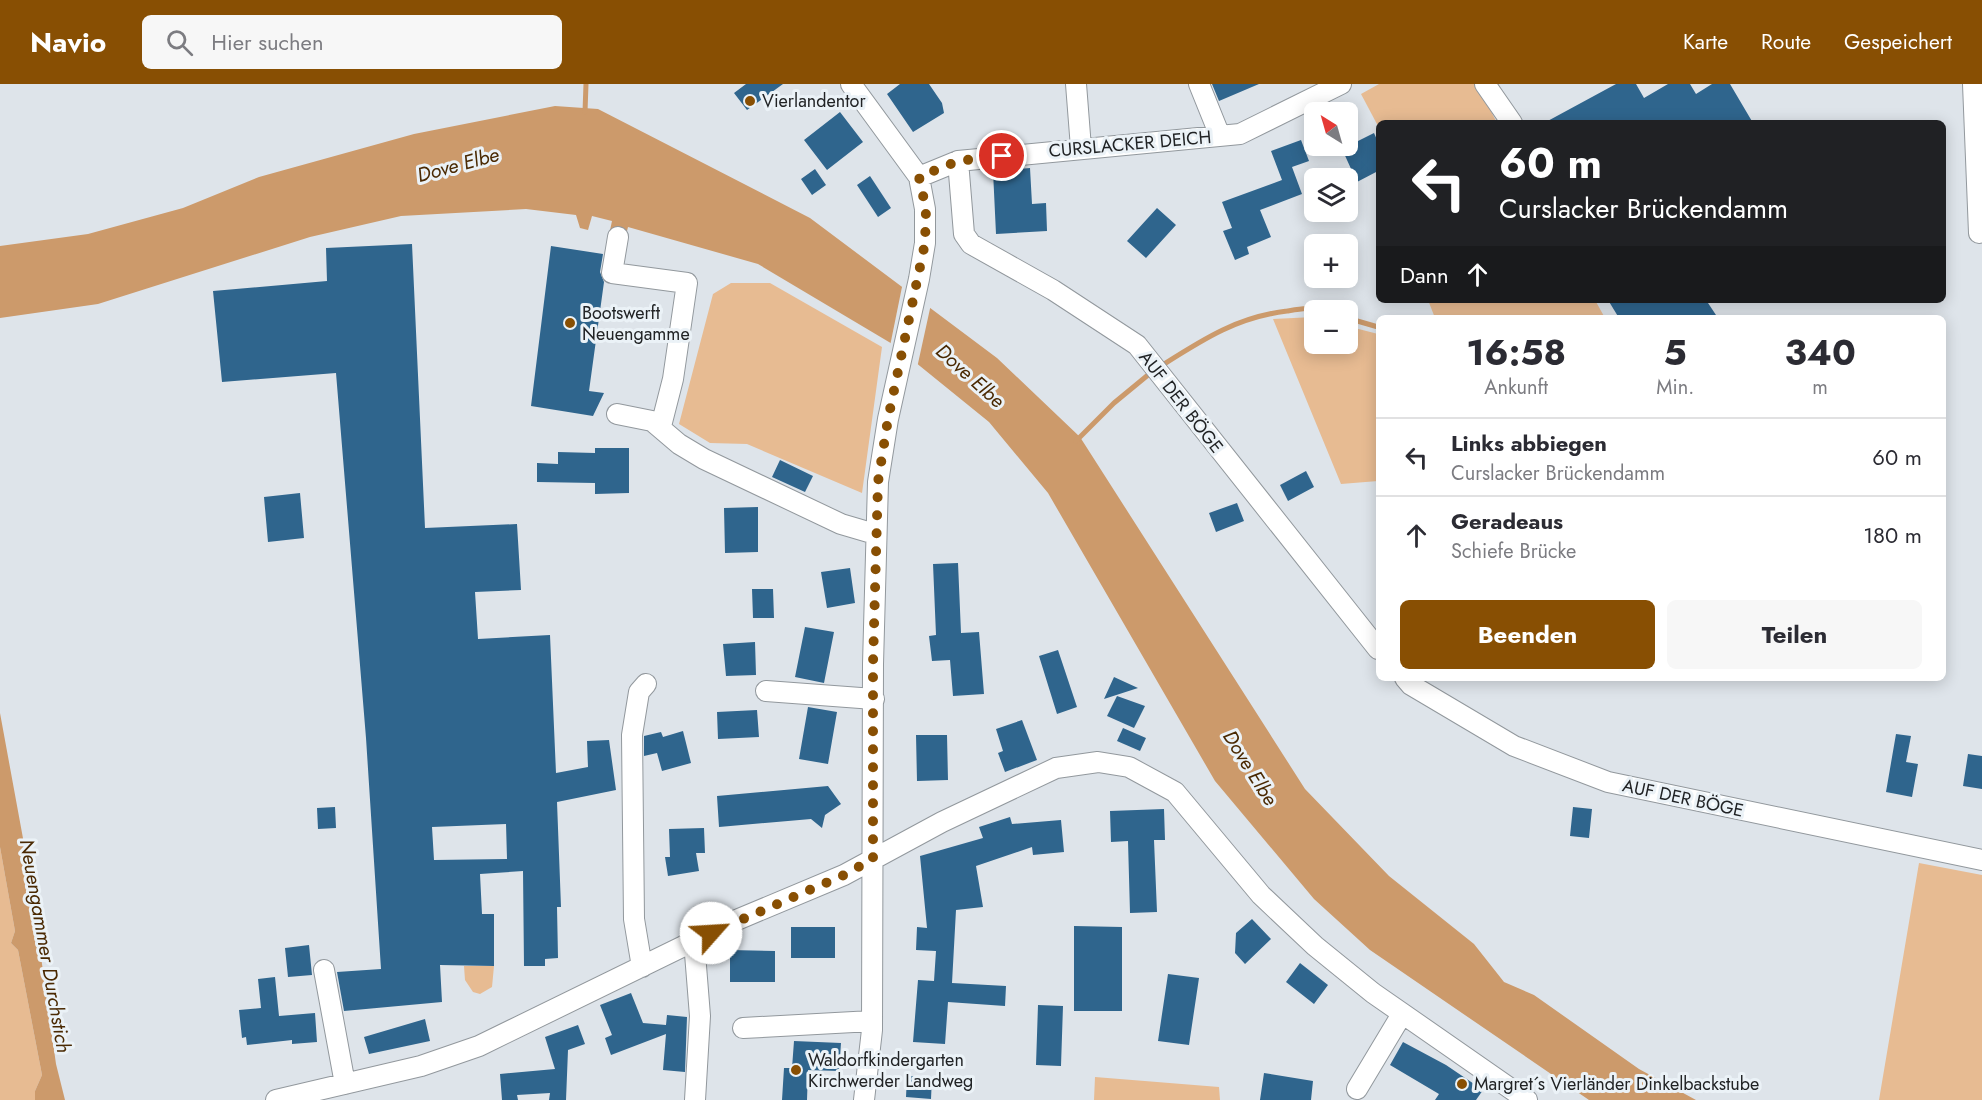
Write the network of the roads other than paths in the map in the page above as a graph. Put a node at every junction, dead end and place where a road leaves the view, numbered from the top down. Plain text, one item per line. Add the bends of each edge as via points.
1 (851, 84) edge
2 (1076, 84) edge
3 (1199, 84) edge
4 (1341, 84) edge
5 (1485, 84) edge
6 (1973, 84) edge
7 (1510, 120) edge
8 (1220, 136) junction
9 (1081, 148) junction
10 (958, 161) junction
11 (919, 177) junction
12 (1979, 233) dead end
13 (618, 237) dead end
14 (617, 414) dead end
15 (661, 426) junction
16 (875, 534) junction
17 (1376, 646) edge
18 (1408, 681) edge
19 (646, 684) dead end
20 (766, 691) dead end
21 (874, 699) junction
22 (873, 859) junction
23 (1982, 860) edge
24 (694, 941) junction
25 (642, 967) junction
26 (324, 969) dead end
27 (1402, 1014) junction
28 (872, 1021) junction
29 (743, 1028) dead end
30 (345, 1084) junction
31 (1357, 1089) dead end
32 (1523, 1099) edge
33 (276, 1100) edge
34 (695, 1100) edge
35 (864, 1100) edge

1 - 11 street
2 - 9 street
3 - 8 street
4 - 8 street, CURSLACKER DEICH via 1240,134
5 - 7 street
6 - 12 street
8 - 9 street, CURSLACKER DEICH
9 - 10 street, CURSLACKER DEICH
10 - 11 street, CURSLACKER DEICH
10 - 17 street, AUF DER BÖGE via 964,234 971,243 1137,345
11 - 16 street via 926,209 925,243 880,471
13 - 15 street via 612,273 687,283 673,378
14 - 15 street
15 - 16 street via 679,444 704,459 841,524
16 - 21 street
18 - 23 street, AUF DER BÖGE via 1514,746 1608,782
19 - 25 street via 639,692 632,735 634,919
20 - 21 street
21 - 22 street
22 - 24 street
22 - 27 street via 1056,768 1098,762 1129,767 1175,792 1281,914 1343,970
22 - 28 street
24 - 25 street
24 - 34 street via 700,1016
25 - 30 street via 479,1046 421,1066
26 - 30 street
27 - 31 street
27 - 32 street
28 - 29 street
28 - 35 street
30 - 33 street

